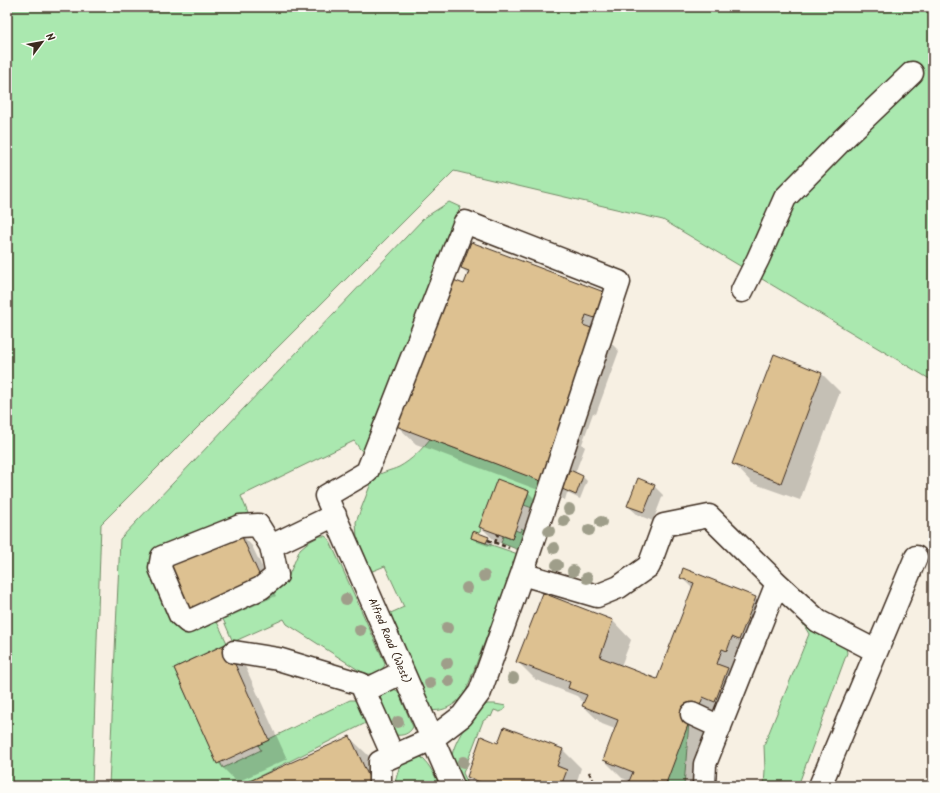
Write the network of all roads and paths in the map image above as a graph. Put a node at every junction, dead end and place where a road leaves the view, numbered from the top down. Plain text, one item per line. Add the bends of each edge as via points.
1 (912, 73) dead end
2 (742, 291) dead end
3 (335, 515) junction
4 (498, 534) dead end
5 (495, 543) dead end
6 (271, 546) junction
7 (916, 557) dead end
8 (522, 574) junction
9 (777, 583) junction
10 (876, 651) junction
11 (234, 652) dead end
12 (403, 672) junction
13 (364, 691) junction
14 (692, 714) dead end
15 (720, 727) junction
16 (432, 739) junction
17 (393, 756) junction
18 (589, 772) dead end
19 (380, 786) edge
20 (453, 786) edge
21 (596, 786) edge
22 (704, 786) edge
23 (820, 786) edge

1 - 2 lane via 785,198
3 - 6 lane
3 - 8 lane, Alfred Road (West) via 326,496 367,472 465,222 619,282
3 - 12 lane, Alfred Road (West)
4 - 5 path
6 - 6 lane via 277,575 261,588 188,622 180,615 160,568 162,557 240,526 258,525
7 - 10 lane
8 - 9 lane via 597,596 620,587 649,566 664,525 709,516
8 - 16 lane via 480,692 462,716
9 - 10 lane via 818,621
9 - 15 lane
10 - 23 lane
11 - 13 lane via 278,659 308,668 361,684
12 - 13 lane
12 - 16 lane, Alfred Road (West)
13 - 17 lane
14 - 15 lane
15 - 22 lane via 705,764
16 - 17 lane
16 - 20 lane, Alfred Road (West)
17 - 19 lane via 380,762
18 - 21 path

